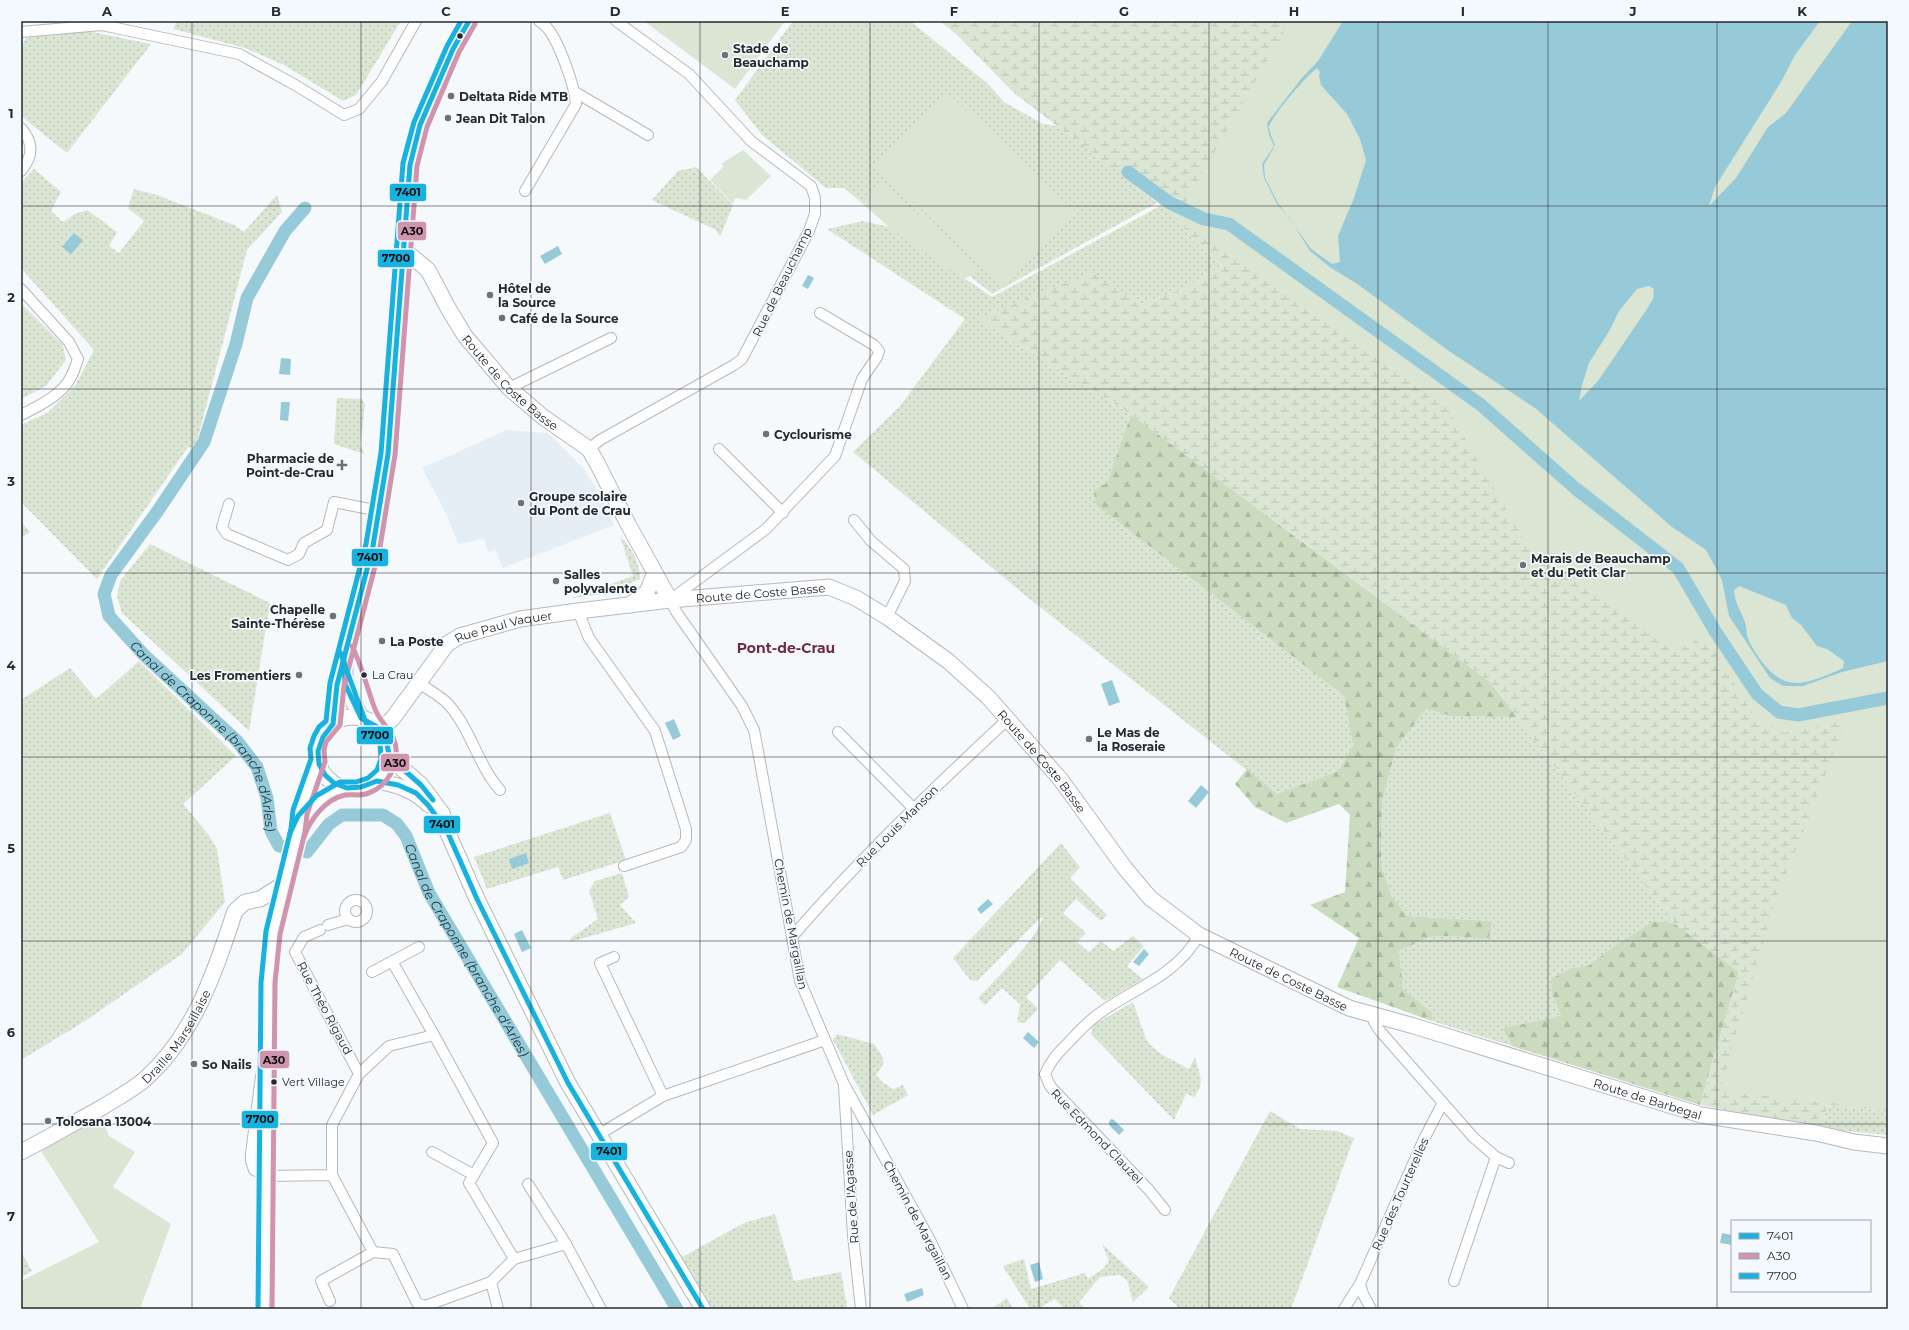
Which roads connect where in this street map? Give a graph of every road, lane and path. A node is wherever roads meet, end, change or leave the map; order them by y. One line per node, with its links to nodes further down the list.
1 (416, 21): 5 (street)
2 (469, 21): 11 (street)
3 (539, 21): 6 (street)
4 (616, 21): 18 (street, Rue de Beauchamp)
5 (21, 32)
6 (575, 92): 8 (street); 10 (street)
7 (21, 128): 9 (street)
8 (648, 135)
9 (21, 171)
10 (525, 191)
11 (404, 250): 15 (street, Route de Coste Basse); 20 (street)
12 (21, 289): 16 (street)
13 (820, 313): 21 (street)
14 (611, 338): 15 (street)
15 (509, 388): 18 (street, Route de Coste Basse)
16 (21, 415)
17 (719, 448): 21 (street)
18 (589, 449): 23 (street, Route de Coste Basse)
19 (229, 504): 20 (street)
20 (380, 511): 28 (street)
21 (783, 513): 24 (street)
22 (854, 520): 27 (street)
23 (655, 573): 24 (street, Route de Coste Basse); 25 (street)
24 (670, 600): 25 (street, Rue Paul Vaquer); 27 (street, Route de Coste Basse); 47 (street, Chemin de Margaillan)
25 (629, 606): 26 (street, Rue Paul Vaquer)
26 (578, 611): 29 (street, Rue Paul Vaquer); 43 (street)
27 (887, 617): 31 (street, Route de Coste Basse)
28 (344, 657): 30 (street); 32 (street)
29 (418, 682): 33 (street, Rue Paul Vaquer); 39 (street)
30 (361, 718): 32 (street); 33 (street)
31 (1008, 719): 40 (street, Rue Louis Manson); 46 (street, Route de Coste Basse)
32 (333, 724): 36 (street)
33 (379, 728): 35 (street)
34 (838, 732): 40 (street)
35 (389, 754): 37 (street); 41 (street)
36 (318, 760): 38 (street); 42 (street)
37 (377, 781): 38 (street); 41 (street)
38 (344, 788): 42 (street)
39 (500, 790)
40 (913, 808): 47 (street, Rue Louis Manson)
41 (447, 831): 60 (street)
42 (298, 832): 44 (street)
43 (624, 866)
44 (285, 883): 62 (street, Draille Marseillaise); 68 (street)
45 (348, 918): 56 (street, Rue Théo Rigaud)
46 (1199, 935): 52 (street, Route de Coste Basse); 70 (street, Rue Edmond Clauzel)
47 (792, 937): 55 (street, Chemin de Margaillan)
48 (419, 947): 50 (street)
49 (614, 957): 58 (street)
50 (393, 963): 51 (street); 54 (street)
51 (372, 972)
52 (1373, 1016): 53 (street, Route de Coste Basse); 59 (street)
53 (1414, 1026): 61 (street, Route de Barbegal)
54 (434, 1035): 56 (street); 67 (street)
55 (825, 1040): 57 (street, Chemin de Margaillan); 58 (street)
56 (360, 1074): 66 (street)
57 (844, 1084): 83 (street, Rue de l'Agasse); 84 (street, Chemin de Margaillan)
58 (663, 1096): 60 (street)
59 (1442, 1104): 64 (street); 76 (street, Rue des Tourterelles)
60 (598, 1135): 82 (street)
61 (1888, 1146)
62 (21, 1152)
63 (432, 1152): 67 (street)
64 (1496, 1156): 65 (street); 74 (street)
65 (1509, 1163)
66 (332, 1175): 68 (street); 72 (street)
67 (474, 1175): 73 (street)
68 (267, 1176): 79 (street)
69 (528, 1184): 71 (street)
70 (1165, 1210)
71 (566, 1244): 73 (street); 81 (street)
72 (373, 1252): 77 (street); 78 (street)
73 (514, 1259): 75 (street)
74 (1454, 1281)
75 (491, 1282): 78 (street); 80 (street)
76 (1360, 1284): 85 (street, Rue des Tourterelles); 86 (street)
77 (330, 1301)
78 (417, 1306)
79 (265, 1309)
80 (498, 1309)
81 (601, 1309)
82 (704, 1309)
83 (860, 1309)
84 (963, 1309)
85 (1344, 1309)
86 (1371, 1309)

